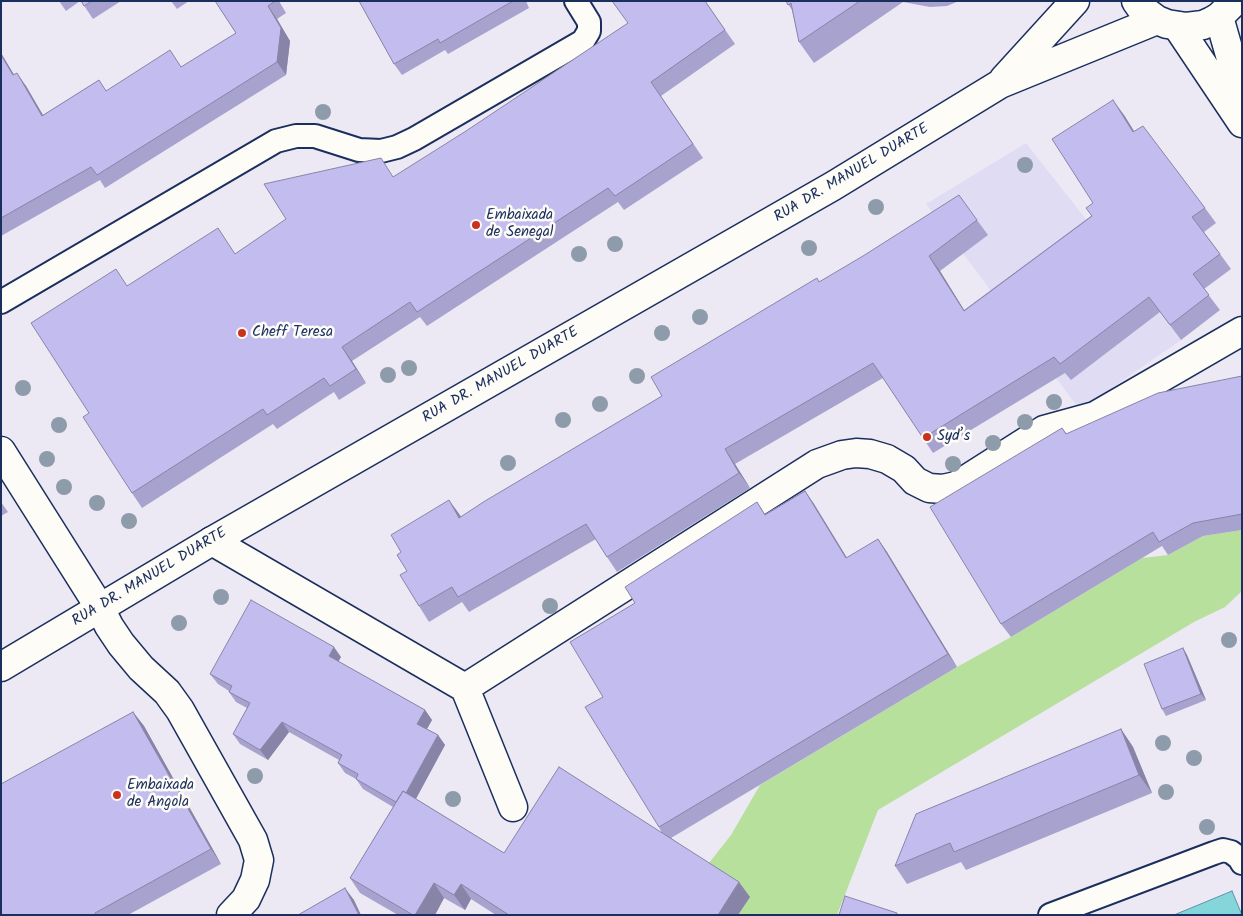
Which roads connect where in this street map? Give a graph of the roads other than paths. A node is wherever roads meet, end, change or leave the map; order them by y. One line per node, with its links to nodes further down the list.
1 (576, 1): 9 (lane)
2 (1074, 1): 6 (street, RUA DR. MANUEL DUARTE)
3 (1136, 1): 5 (street)
4 (1232, 12): 5 (street); 7 (street)
5 (1167, 23): 6 (street, RUA DR. MANUEL DUARTE); 8 (street)
6 (1000, 84): 12 (street, RUA DR. MANUEL DUARTE)
7 (1242, 98)
8 (1242, 123)
9 (1, 302)
10 (1242, 331): 15 (street)
11 (1, 451): 13 (street)
12 (212, 541): 13 (street, RUA DR. MANUEL DUARTE); 15 (street)
13 (100, 608): 14 (street, RUA DR. MANUEL DUARTE); 18 (street)
14 (1, 667)
15 (465, 688): 16 (street)
16 (513, 807)
17 (1242, 864): 19 (lane)
18 (230, 915)
19 (1050, 915)

